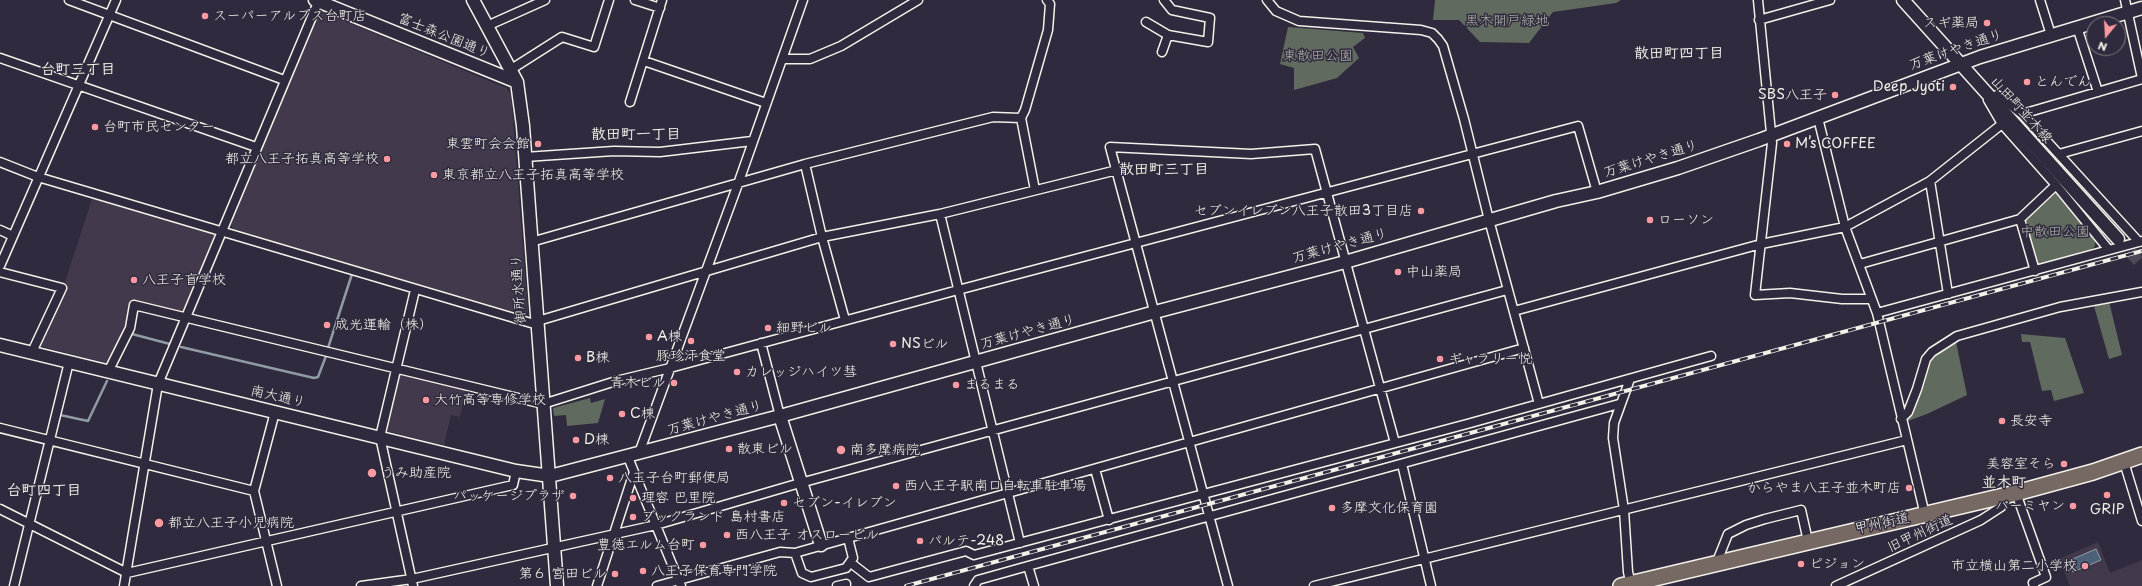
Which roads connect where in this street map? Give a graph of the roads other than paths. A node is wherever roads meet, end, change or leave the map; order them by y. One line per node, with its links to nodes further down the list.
1 (69, 0): 22 (street)
2 (116, 0): 22 (street)
3 (318, 0): 36 (street); 37 (street, 富士森公園通り)
4 (473, 0): 25 (street, 御所水通り)
5 (544, 0): 25 (street)
6 (609, 0): 34 (street)
7 (635, 0): 19 (street)
8 (803, 0): 31 (street)
9 (918, 0): 31 (street)
10 (1047, 0): 45 (street)
11 (1164, 0): 28 (street)
12 (1267, 0): 52 (street)
13 (1758, 0): 23 (street)
14 (1830, 0): 23 (street)
15 (1903, 0): 33 (street, 山田町並木線)
16 (1913, 0): 33 (street, 山田町並木線)
17 (2040, 0): 27 (street)
18 (2125, 0): 21 (street)
19 (661, 4): 32 (street)
20 (2142, 8): 21 (street, 万葉けやき通り)
21 (2128, 12): 26 (street, 万葉けやき通り); 35 (street)
22 (109, 15): 36 (street); 38 (street)
23 (1759, 20): 49 (street)
24 (1146, 22): 28 (street)
25 (487, 26): 34 (street, 御所水通り)
26 (2077, 27): 27 (street, 万葉けやき通り); 40 (street)
27 (2051, 34): 33 (street, 万葉けやき通り)
28 (1168, 35): 29 (street)
29 (1162, 52)
30 (0, 58): 38 (street)
31 (782, 59): 43 (street)
32 (644, 60): 42 (street); 43 (street)
33 (1963, 63): 39 (street, 山田町並木線); 41 (street, 山田町並木線); 46 (street, 万葉けやき通り)
34 (510, 70): 37 (street, 御所水通り)
35 (2142, 78): 40 (street)
36 (284, 80): 51 (street)
37 (517, 82): 54 (street, 御所水通り)
38 (80, 85): 51 (street); 58 (street)
39 (1983, 91): 41 (street, 山田町並木線); 47 (street)
40 (2098, 92): 44 (street)
41 (1997, 94): 44 (street)
42 (630, 102)
43 (766, 103): 50 (street)
44 (2022, 114): 53 (street)
45 (1021, 118): 56 (street); 62 (street)
46 (1818, 118): 49 (street, 万葉けやき通り); 68 (street)
47 (2002, 124): 59 (street); 61 (street)
48 (2142, 131): 53 (street)
49 (1772, 135): 64 (street, 万葉けやき通り); 77 (street)
50 (752, 141): 54 (street); 60 (street)
51 (256, 147): 70 (street)
52 (1473, 154): 63 (street); 64 (street); 67 (street)
53 (2059, 154): 75 (street)
54 (525, 157): 74 (street, 御所水通り)
55 (0, 162): 58 (street)
56 (805, 164): 60 (street); 72 (street)
57 (1117, 170): 62 (street); 63 (street); 76 (street)
58 (38, 176): 70 (street); 71 (street)
59 (1930, 181): 68 (street); 73 (street)
60 (738, 184): 74 (street); 84 (street)
61 (2056, 185): 66 (street); 78 (street)
62 (1035, 190): 65 (street)
63 (1327, 192): 76 (street); 79 (street)
64 (1597, 192): 67 (street, 万葉けやき通り)
65 (940, 214): 72 (street); 86 (street)
66 (2020, 219): 73 (street); 82 (street)
67 (1489, 220): 79 (street, 万葉けやき通り); 87 (street)
68 (1846, 226): 77 (street); 80 (street)
69 (0, 230): 71 (street)
70 (221, 231): 85 (street); 94 (street)
71 (13, 236): 81 (street)
72 (822, 237): 84 (street); 95 (street)
73 (1940, 241): 80 (street); 89 (street)
74 (531, 242): 96 (street, 御所水通り)
75 (2141, 242): 78 (street)
76 (1136, 243): 86 (street); 92 (street)
77 (1760, 244): 90 (street); 91 (street)
78 (2109, 250): 82 (street)
79 (1345, 262): 92 (street, 万葉けやき通り); 97 (street)
80 (1860, 264): 90 (street)
81 (0, 266)
82 (2036, 271): 89 (street)
83 (0, 272): 101 (street)
84 (705, 272): 96 (street); 106 (street)
85 (415, 290): 96 (street); 105 (street)
86 (958, 290): 95 (street); 103 (street)
87 (1507, 290): 91 (street); 97 (street)
88 (2142, 292): 117 (street)
89 (1948, 294): 93 (street)
90 (1871, 299): 93 (street)
91 (1514, 311): 100 (street)
92 (1155, 312): 103 (street, 万葉けやき通り); 109 (street)
93 (1877, 313): 117 (street)
94 (185, 317): 105 (street); 107 (street); 110 (street)
95 (845, 320): 98 (street)
96 (537, 323): 112 (street, 御所水通り)
97 (1364, 329): 109 (street); 111 (street)
98 (761, 343): 106 (street); 116 (street)
99 (0, 344): 101 (street, 南大通り)
100 (1524, 348): 111 (street); 113 (street)
101 (32, 352): 104 (street, 南大通り)
102 (1711, 356): 108 (street)
103 (976, 361): 116 (street, 万葉けやき通り); 119 (street)
104 (69, 362): 107 (street, 南大通り); 122 (street)
105 (396, 368): 112 (street); 120 (street)
106 (670, 368): 112 (street); 125 (street)
107 (108, 372): 110 (street, 南大通り)
108 (1630, 379): 113 (street); 114 (street)
109 (1174, 381): 119 (street); 123 (street)
110 (158, 384): 115 (street, 南大通り); 129 (street)
111 (1380, 389): 123 (street); 124 (street)
112 (543, 404): 133 (street, 御所水通り)
113 (1539, 404): 124 (street)
114 (1620, 404): 128 (street); 140 (street)
115 (275, 412): 120 (street, 南大通り); 135 (street)
116 (780, 416): 125 (street, 万葉けやき通り); 134 (street)
117 (1900, 419): 121 (street)
118 (0, 428): 122 (street)
119 (993, 430): 134 (street); 136 (street)
120 (380, 436): 131 (street, 南大通り); 141 (street)
121 (1907, 440): 140 (street); 142 (street)
122 (49, 441): 129 (street); 146 (street)
123 (1190, 442): 130 (street); 138 (street)
124 (1395, 443): 138 (street)
125 (633, 455): 132 (street); 133 (street, 万葉けやき通り)
126 (2142, 455): 127 (highway, 甲州街道)
127 (2124, 462): 137 (highway, 甲州街道); 145 (street)
128 (1402, 464): 143 (street); 156 (street)
129 (144, 465): 135 (street); 160 (street)
130 (1095, 469): 136 (street); 144 (street)
131 (516, 471): 133 (street, 南大通り); 141 (street)
132 (634, 472): 147 (street); 148 (street)
133 (550, 476): 154 (street, 御所水通り)
134 (802, 482): 147 (street); 153 (street)
135 (254, 491): 150 (street)
136 (1008, 493): 149 (street); 152 (street)
137 (2010, 494): 142 (highway, 甲州街道); 178 (street, 旧甲州街道); 179 (street)
138 (1205, 495): 143 (street); 144 (street)
139 (0, 508): 146 (street)
140 (1624, 510): 156 (street); 164 (street)
141 (397, 512): 150 (street); 161 (street)
142 (1925, 515): 151 (highway, 甲州街道)
143 (1211, 517): 159 (street); 175 (street)
144 (1109, 520): 152 (street)
145 (2142, 521)
146 (29, 523): 160 (street); 165 (street)
147 (656, 525): 148 (street); 162 (street)
148 (613, 534): 154 (street); 170 (street)
149 (848, 538): 153 (street); 157 (street)
150 (267, 540): 160 (street); 167 (street)
151 (1808, 540): 158 (highway, 甲州街道); 158 (street)
152 (1020, 543): 157 (street)
153 (821, 545): 155 (street)
154 (554, 546): 161 (street); 169 (street, 御所水通り)
155 (795, 552): 157 (street); 162 (street)
156 (1425, 559): 176 (street); 177 (street)
157 (851, 563)
158 (1716, 565): 164 (highway, 甲州街道)
159 (1028, 566): 173 (street); 174 (street)
160 (126, 573): 166 (street)
161 (412, 583): 168 (street)
162 (680, 583): 171 (street)
163 (846, 584): 172 (street)
164 (1626, 585)
165 (14, 586)
166 (124, 586)
167 (277, 586)
168 (361, 586)
169 (557, 586)
170 (597, 586)
171 (658, 586)
172 (837, 586)
173 (974, 586)
174 (1034, 586)
175 (1228, 586)
176 (1314, 586)
177 (1431, 586)
178 (1836, 586)
179 (2034, 586)

